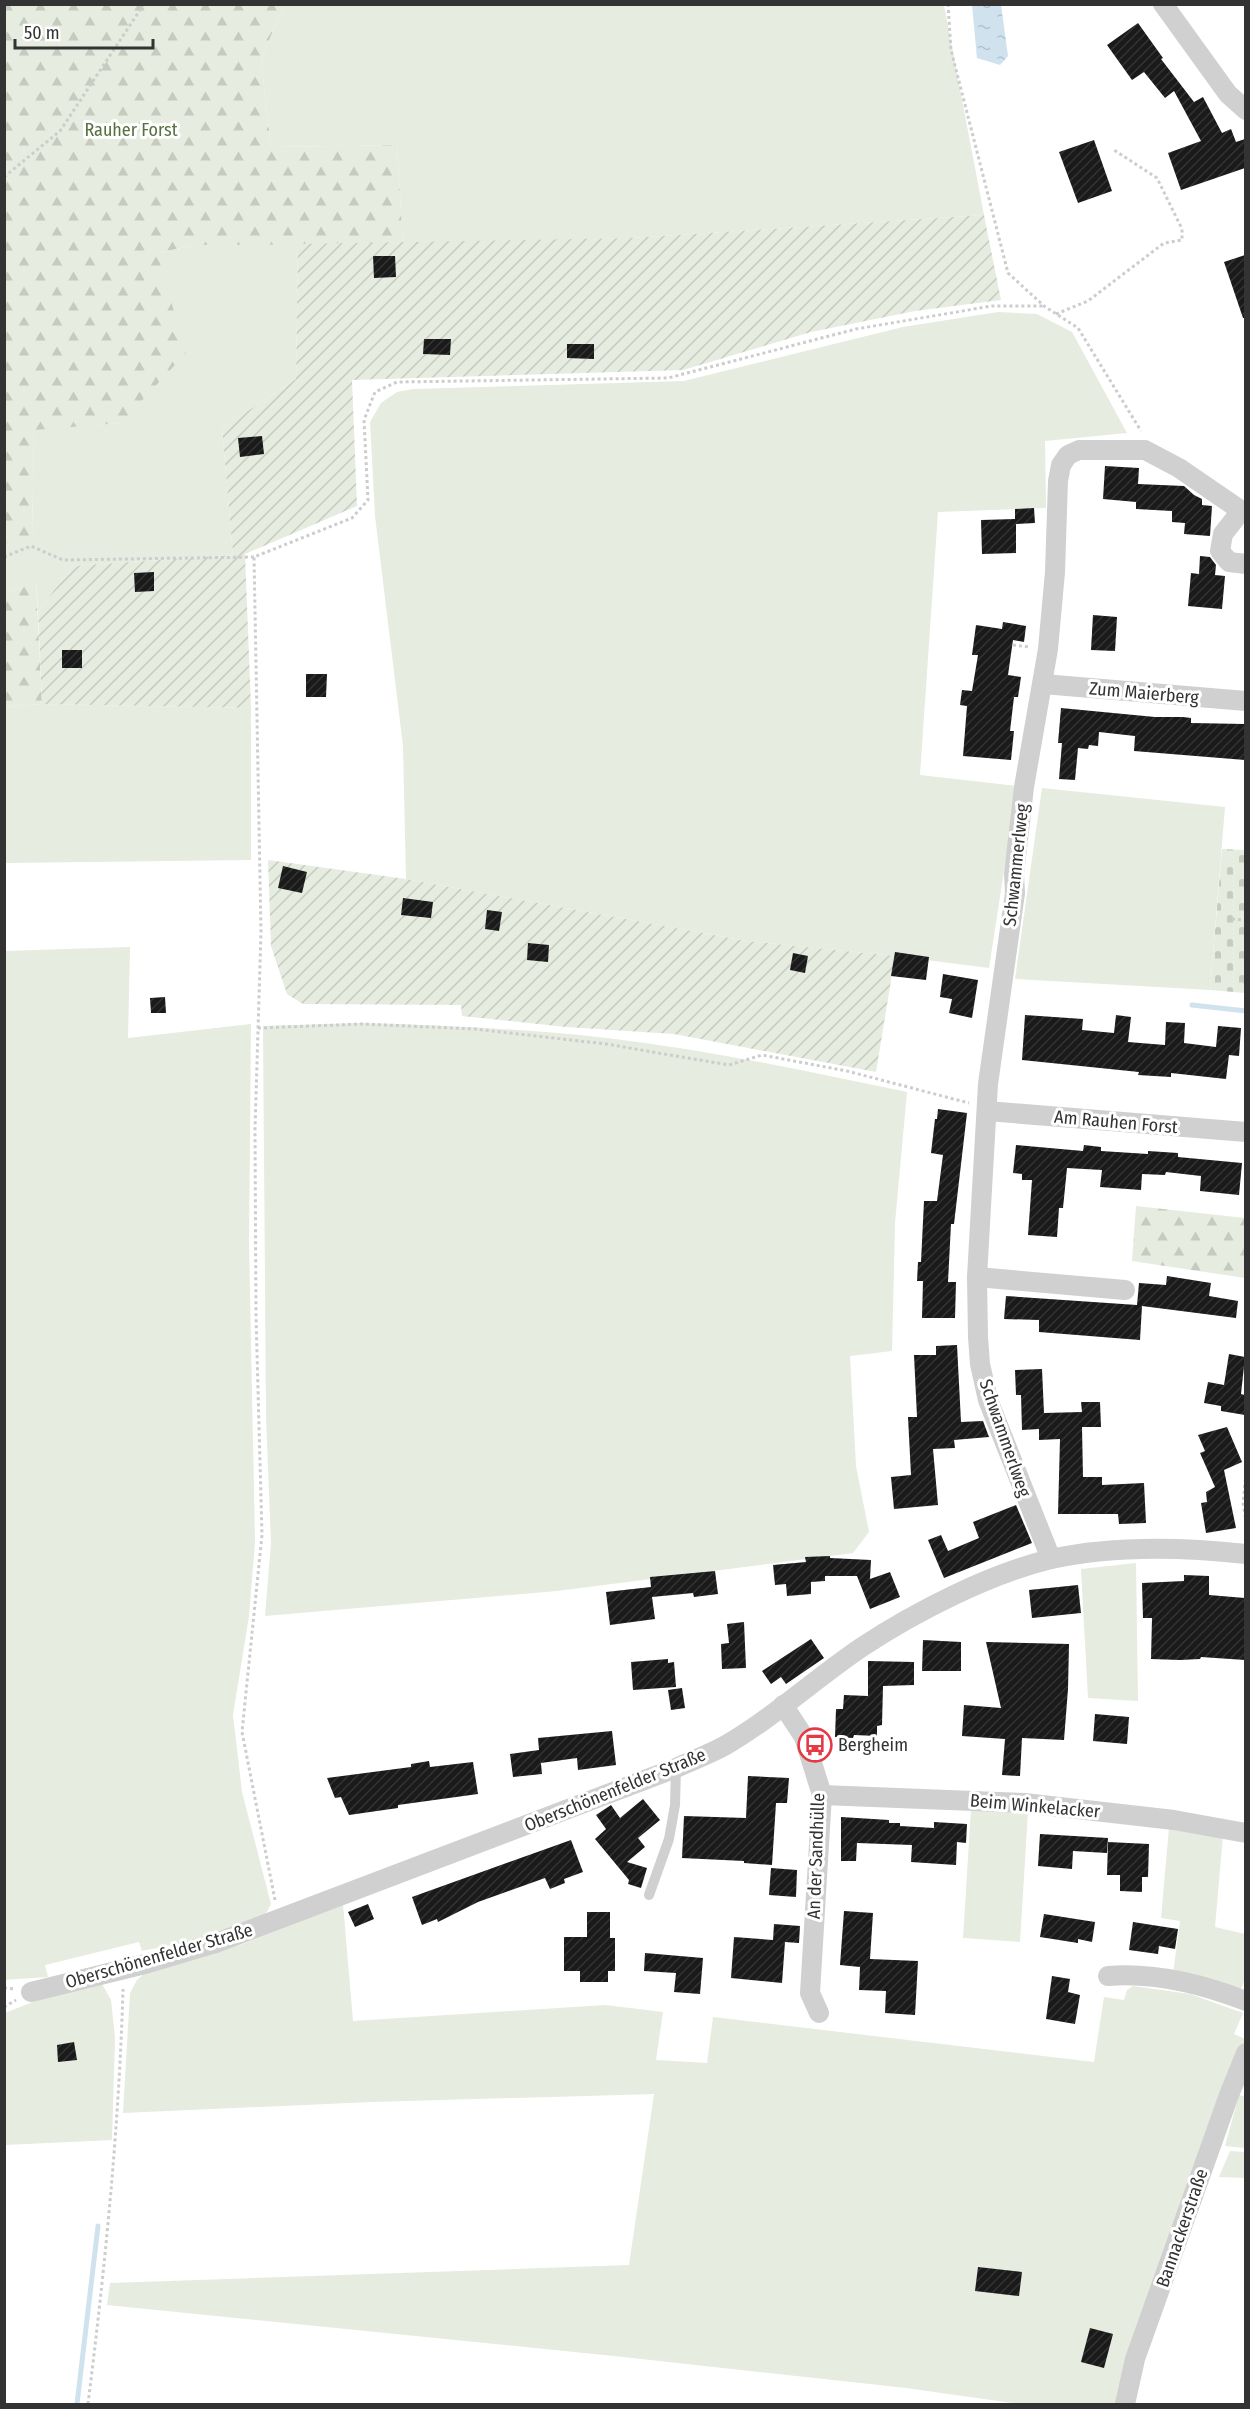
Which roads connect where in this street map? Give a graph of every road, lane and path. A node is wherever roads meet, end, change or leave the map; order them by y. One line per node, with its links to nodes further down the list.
1 (144, 4): 6 (path)
2 (948, 4): 7 (path)
3 (1163, 4): 4 (street)
4 (1245, 110)
5 (1114, 150): 8 (path)
6 (4, 177)
7 (1044, 306): 8 (path); 12 (path)
8 (1056, 314): 9 (path)
9 (1145, 450): 10 (street); 14 (street, Schwammerlweg)
10 (1243, 512): 13 (street)
11 (4, 556): 12 (path)
12 (254, 557): 18 (path)
13 (1245, 564)
14 (1042, 684): 15 (street, Zum Maierberg); 19 (street, Schwammerlweg)
15 (1245, 701)
16 (1232, 919): 17 (path)
17 (1245, 920)
18 (258, 1028): 19 (path); 32 (path)
19 (987, 1111): 20 (street, Am Rauhen Forst); 21 (street, Schwammerlweg)
20 (1245, 1132)
21 (977, 1277): 22 (street); 26 (street, Schwammerlweg)
22 (1125, 1290)
23 (1245, 1473): 24 (path)
24 (1245, 1521)
25 (1245, 1554): 26 (street, Oberschönenfelder Straße)
26 (1051, 1559): 27 (street, Oberschönenfelder Straße)
27 (783, 1705): 28 (street, Oberschönenfelder Straße); 29 (street, An der Sandhülle)
28 (676, 1768): 31 (lane); 32 (street, Oberschönenfelder Straße)
29 (822, 1795): 30 (street, Beim Winkelacker); 37 (street, An der Sandhülle)
30 (1245, 1833)
31 (649, 1895)
32 (279, 1920): 33 (street, Oberschönenfelder Straße)
33 (123, 1969): 35 (street, Oberschönenfelder Straße); 39 (path)
34 (1108, 1976): 36 (street)
35 (31, 1992)
36 (1245, 2001)
37 (819, 2013)
38 (1245, 2053): 40 (street, Bannackerstraße)
39 (88, 2404)
40 (1125, 2404)

